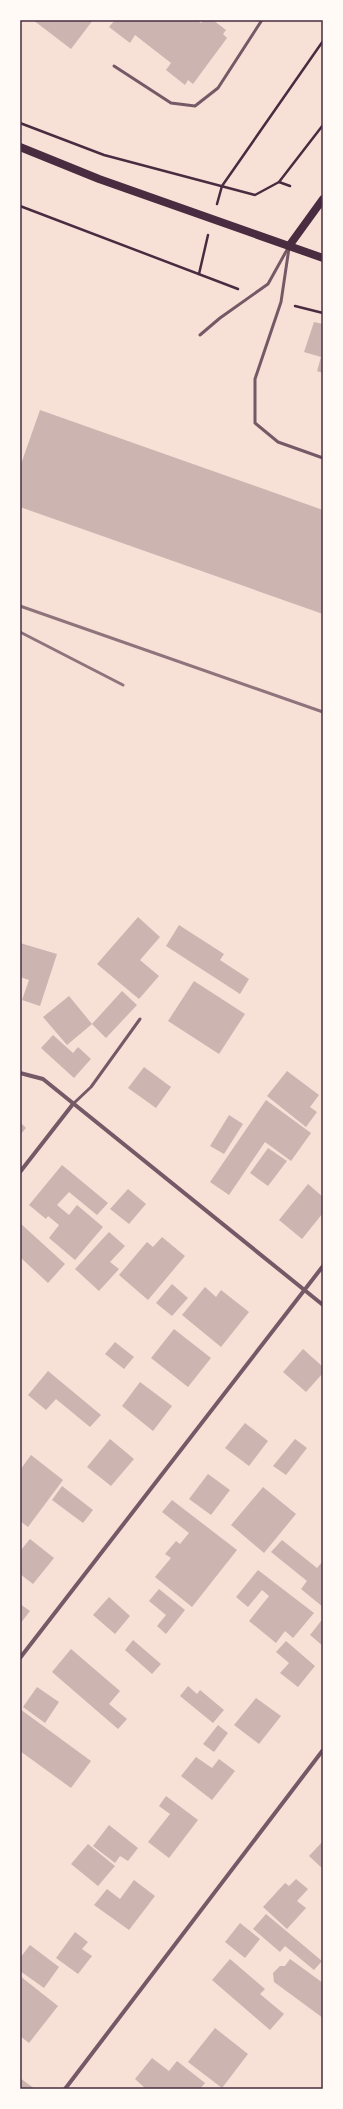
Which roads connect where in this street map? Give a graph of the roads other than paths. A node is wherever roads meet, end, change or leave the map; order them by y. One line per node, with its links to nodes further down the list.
1 (262, 20): 2 (lane)
2 (114, 66)
3 (20, 147): 5 (main road)
4 (323, 198): 5 (main road)
5 (289, 246): 6 (main road); 7 (lane); 8 (lane)
6 (323, 258)
7 (200, 335)
8 (323, 458)
9 (140, 1019): 11 (lane)
10 (20, 1073): 11 (street)
11 (73, 1104): 12 (street); 14 (street)
12 (20, 1172)
13 (323, 1266): 14 (street)
14 (303, 1290): 15 (street); 16 (street)
15 (323, 1305)
16 (20, 1658)
17 (323, 1750): 18 (street)
18 (65, 2089)

